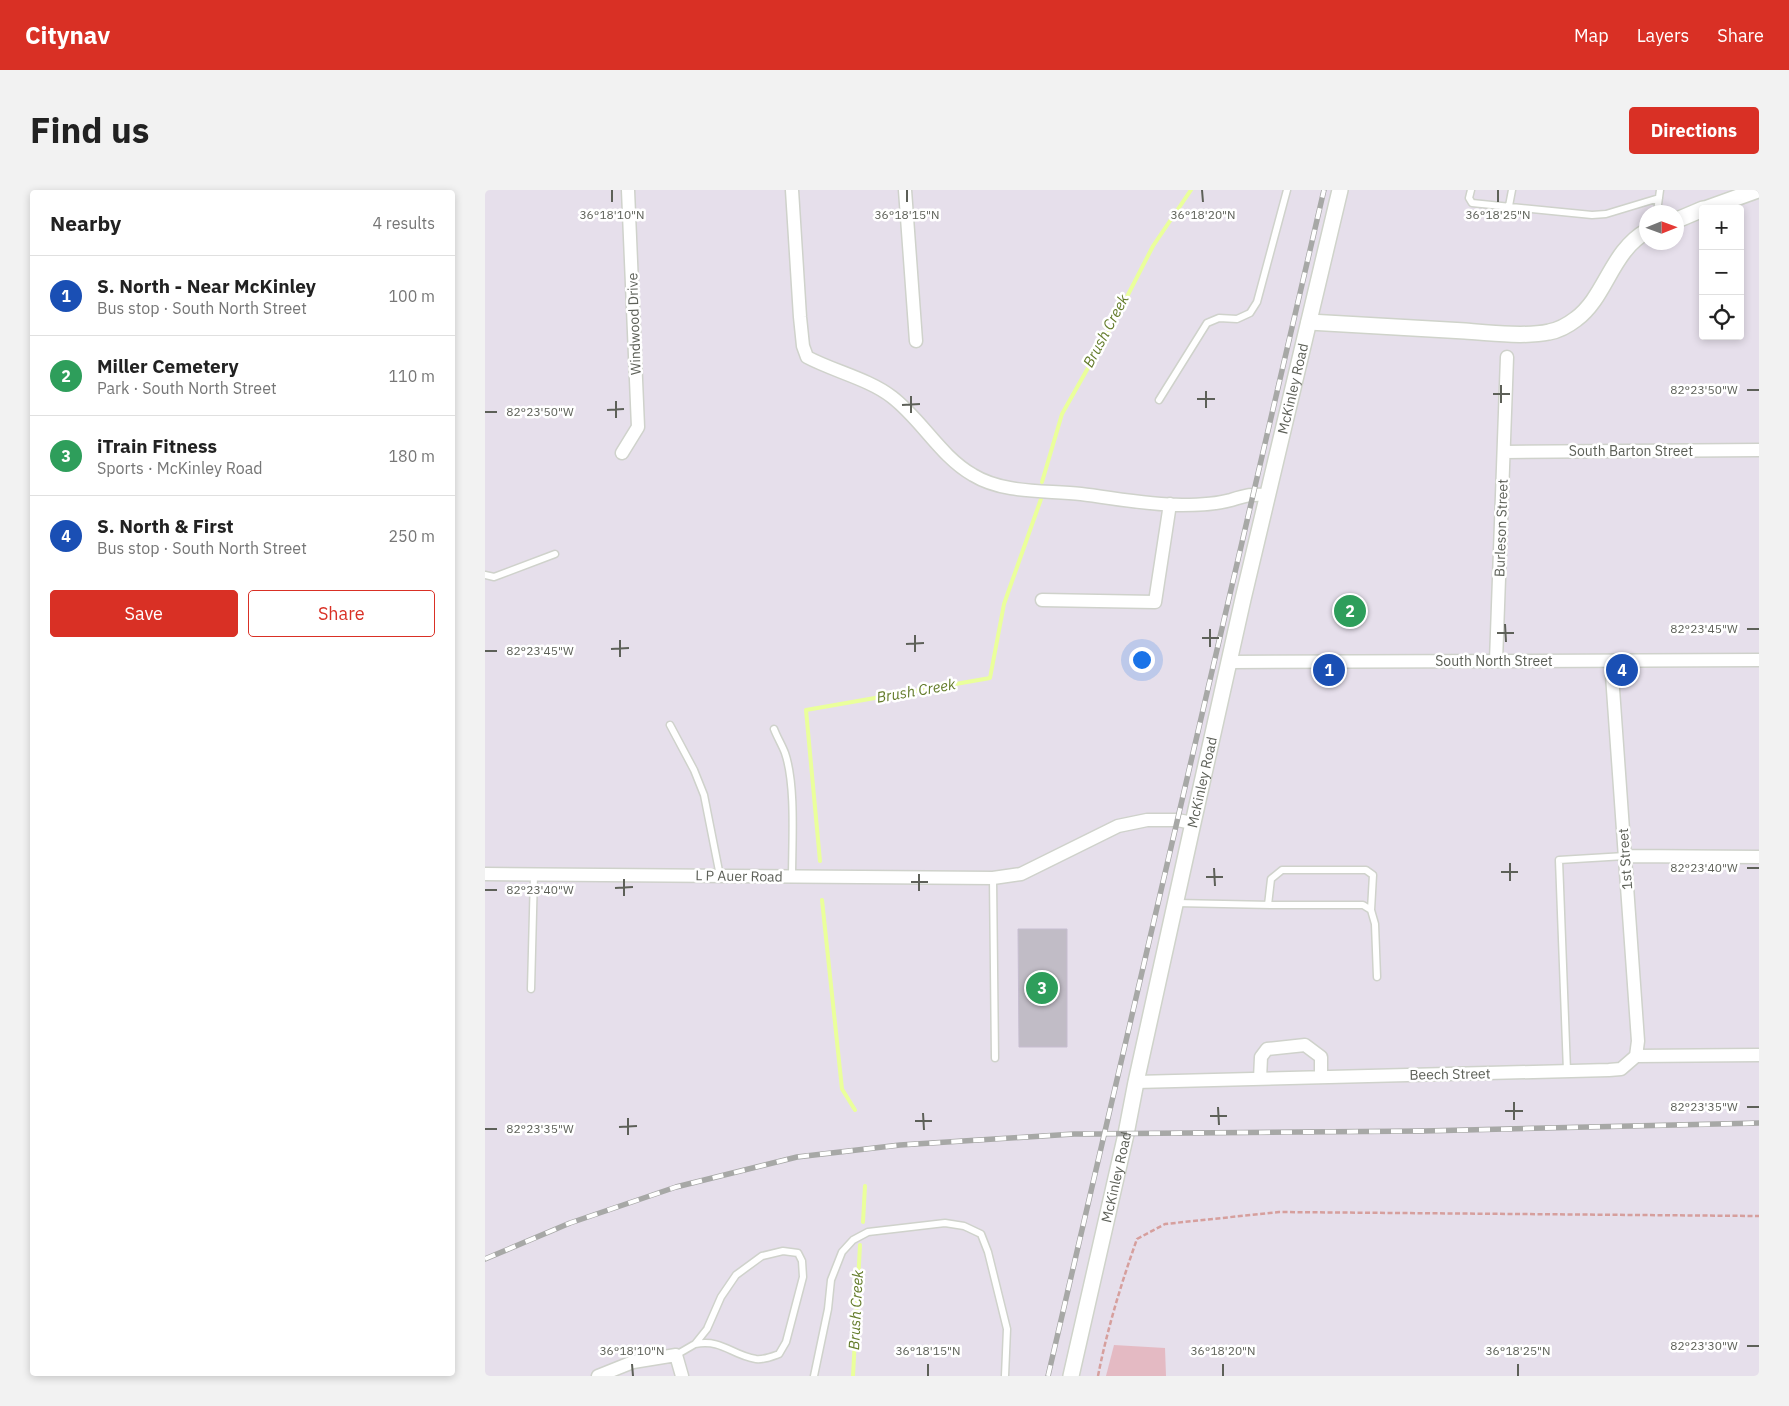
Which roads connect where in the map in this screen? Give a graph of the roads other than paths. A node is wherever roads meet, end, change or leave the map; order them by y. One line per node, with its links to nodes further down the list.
1 (628, 190): 23 (street, Windwood Drive)
2 (792, 190): 25 (street)
3 (905, 190): 18 (street)
4 (1287, 190): 20 (lane)
5 (1340, 190): 17 (street, McKinley Road)
6 (1471, 190): 13 (lane)
7 (1511, 190): 13 (lane)
8 (1660, 190): 10 (lane)
9 (1758, 190): 12 (street)
10 (1659, 198): 11 (lane); 13 (lane)
11 (1658, 205)
12 (1715, 205)
13 (1509, 206)
14 (1699, 211): 15 (street)
15 (1684, 217)
16 (1639, 236): 17 (street)
17 (1309, 322): 24 (street, McKinley Road)
18 (916, 341)
19 (1507, 357): 22 (street, Burleson Street)
20 (1159, 400)
21 (1759, 450): 22 (street, South Barton Street)
22 (1504, 452): 30 (street, Burleson Street)
23 (622, 453)
24 (1268, 495): 25 (street); 32 (street, McKinley Road)
25 (1169, 504): 28 (street)
26 (555, 554): 27 (lane)
27 (485, 574)
28 (1042, 600)
29 (1759, 660): 31 (street, South North Street)
30 (1496, 661): 31 (street, South North Street); 32 (street, South North Street)
31 (1611, 661): 36 (street, 1st Street)
32 (1230, 662): 35 (street, McKinley Road)
33 (670, 725): 40 (lane)
34 (773, 729): 41 (lane)
35 (1193, 823): 42 (street, L P Auer Road); 43 (street, McKinley Road)
36 (1625, 856): 37 (street); 49 (street, 1st Street); 51 (lane)
37 (1759, 857)
38 (485, 874): 39 (street, L P Auer Road)
39 (534, 874): 40 (street, L P Auer Road); 47 (lane)
40 (720, 876): 41 (street, L P Auer Road)
41 (792, 877): 42 (street, L P Auer Road)
42 (993, 878): 50 (lane)
43 (1175, 903): 44 (lane); 54 (street, McKinley Road)
44 (1268, 905): 45 (lane); 45 (lane)
45 (1371, 910): 46 (lane)
46 (1377, 978)
47 (531, 989)
48 (1759, 1055): 49 (street)
49 (1636, 1056): 51 (street, Beech Street)
50 (995, 1058)
51 (1567, 1071): 52 (street, Beech Street)
52 (1321, 1077): 53 (street, Beech Street); 53 (street)
53 (1260, 1079): 54 (street, Beech Street)
54 (1136, 1082): 61 (street, McKinley Road)
55 (695, 1344): 55 (lane); 56 (lane)
56 (676, 1355): 57 (street); 58 (street)
57 (598, 1376)
58 (682, 1376)
59 (814, 1376): 60 (lane)
60 (1005, 1376)
61 (1071, 1376)

